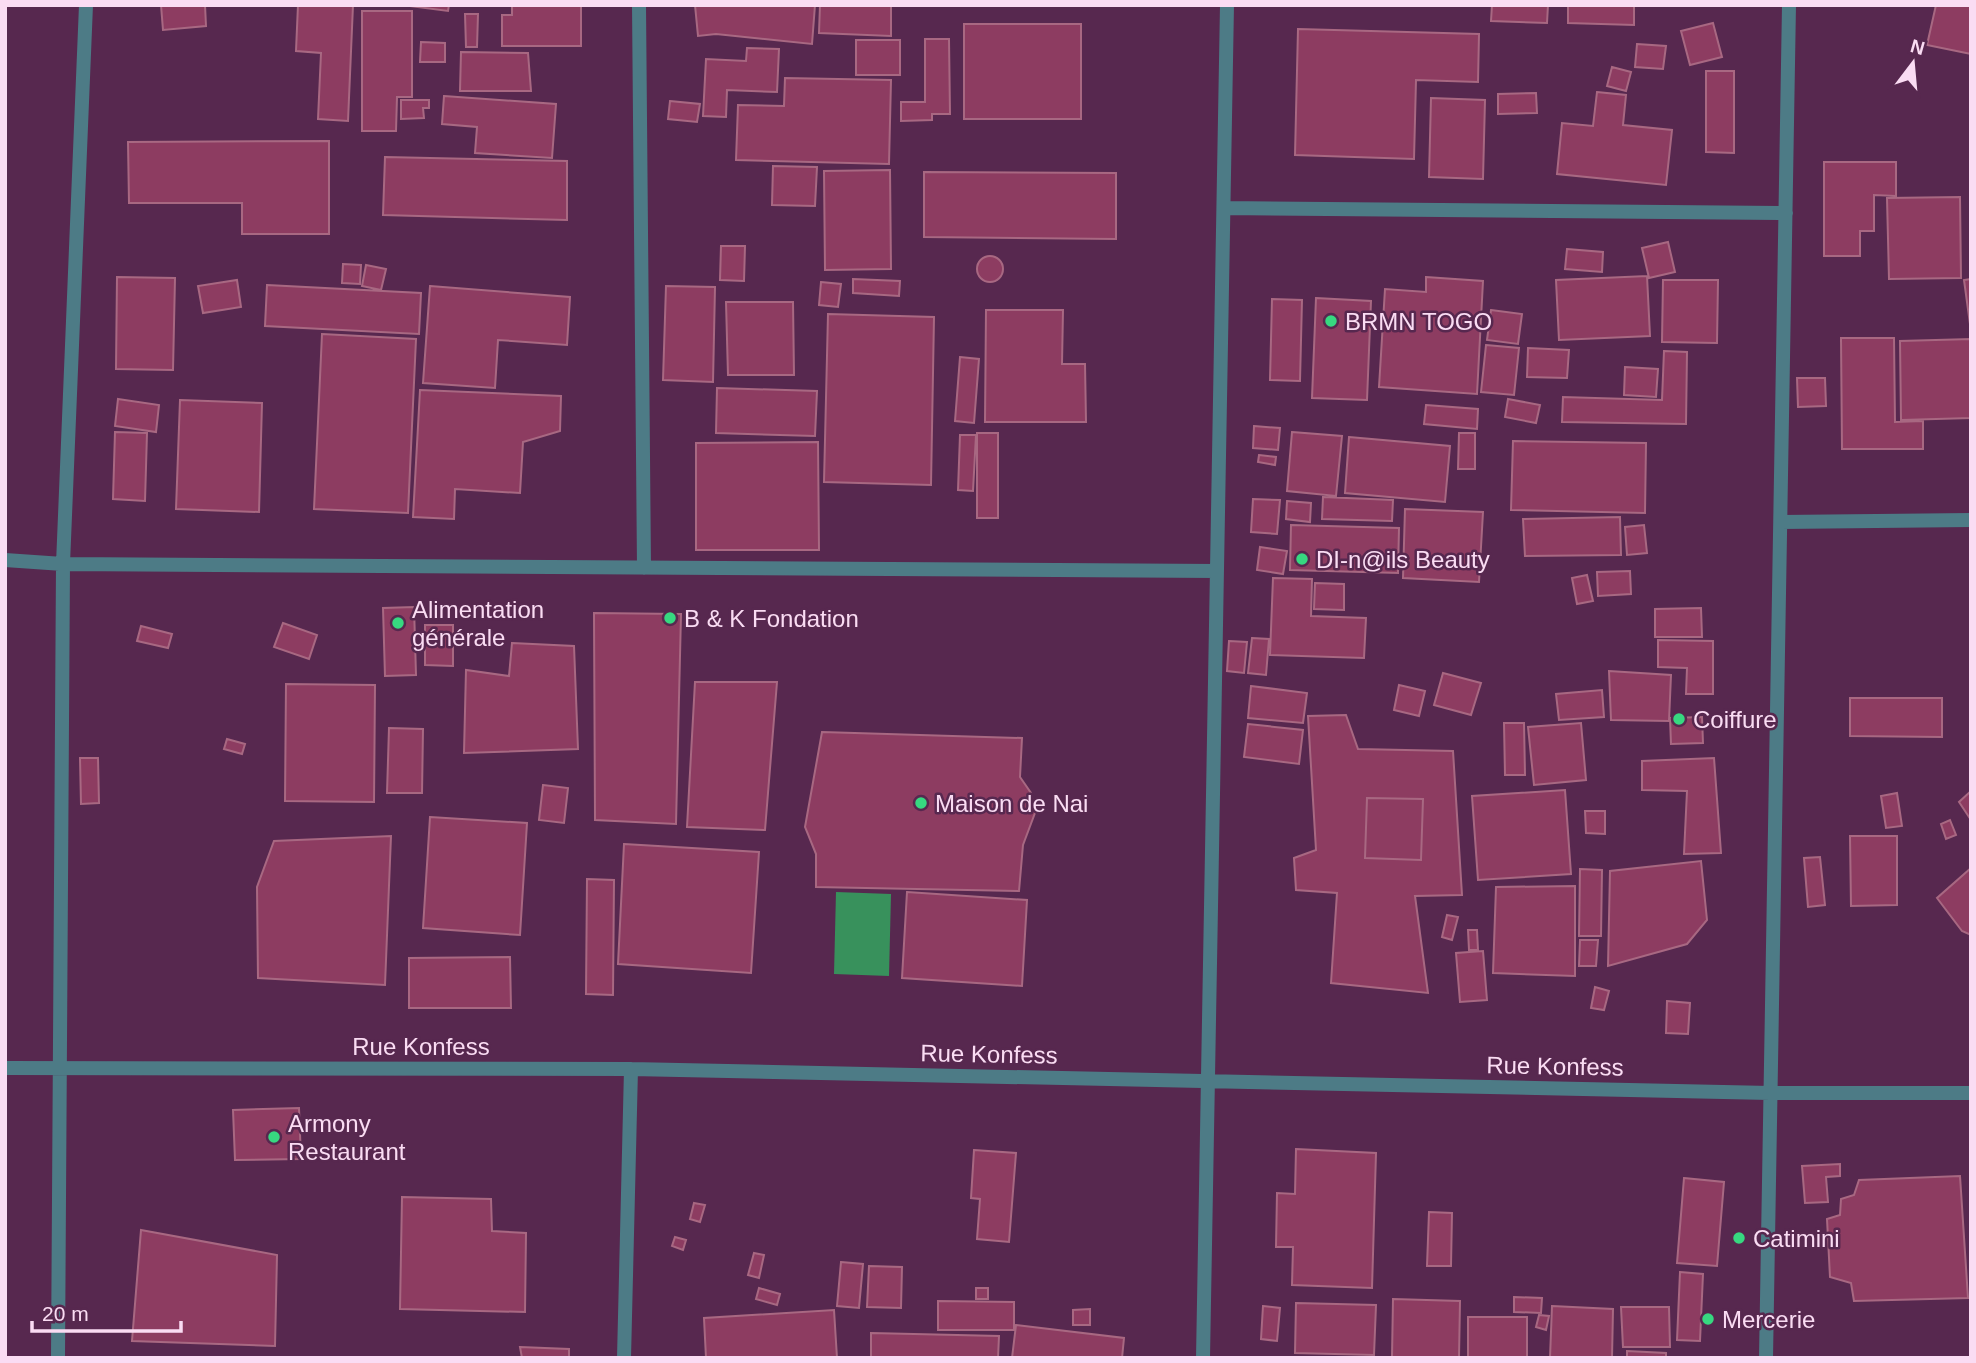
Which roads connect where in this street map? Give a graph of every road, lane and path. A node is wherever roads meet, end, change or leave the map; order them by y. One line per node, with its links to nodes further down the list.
1 (86, 5): 10 (street)
2 (639, 5): 11 (street)
3 (1227, 5): 5 (street)
4 (1789, 5): 6 (street)
5 (1224, 208): 6 (street); 12 (street)
6 (1786, 213): 8 (street)
7 (1971, 520): 8 (street)
8 (1781, 522): 17 (street)
9 (5, 560): 10 (street)
10 (64, 564): 11 (street); 14 (street)
11 (644, 568): 12 (street)
12 (1217, 571): 16 (street)
13 (5, 1068): 14 (street, Rue Konfess)
14 (62, 1068): 15 (street, Rue Konfess); 19 (street)
15 (631, 1069): 16 (street, Rue Konfess); 20 (street)
16 (1208, 1081): 17 (street, Rue Konfess); 21 (street)
17 (1770, 1093): 18 (street, Rue Konfess); 22 (street)
18 (1971, 1093)
19 (58, 1358)
20 (624, 1358)
21 (1203, 1358)
22 (1766, 1358)

